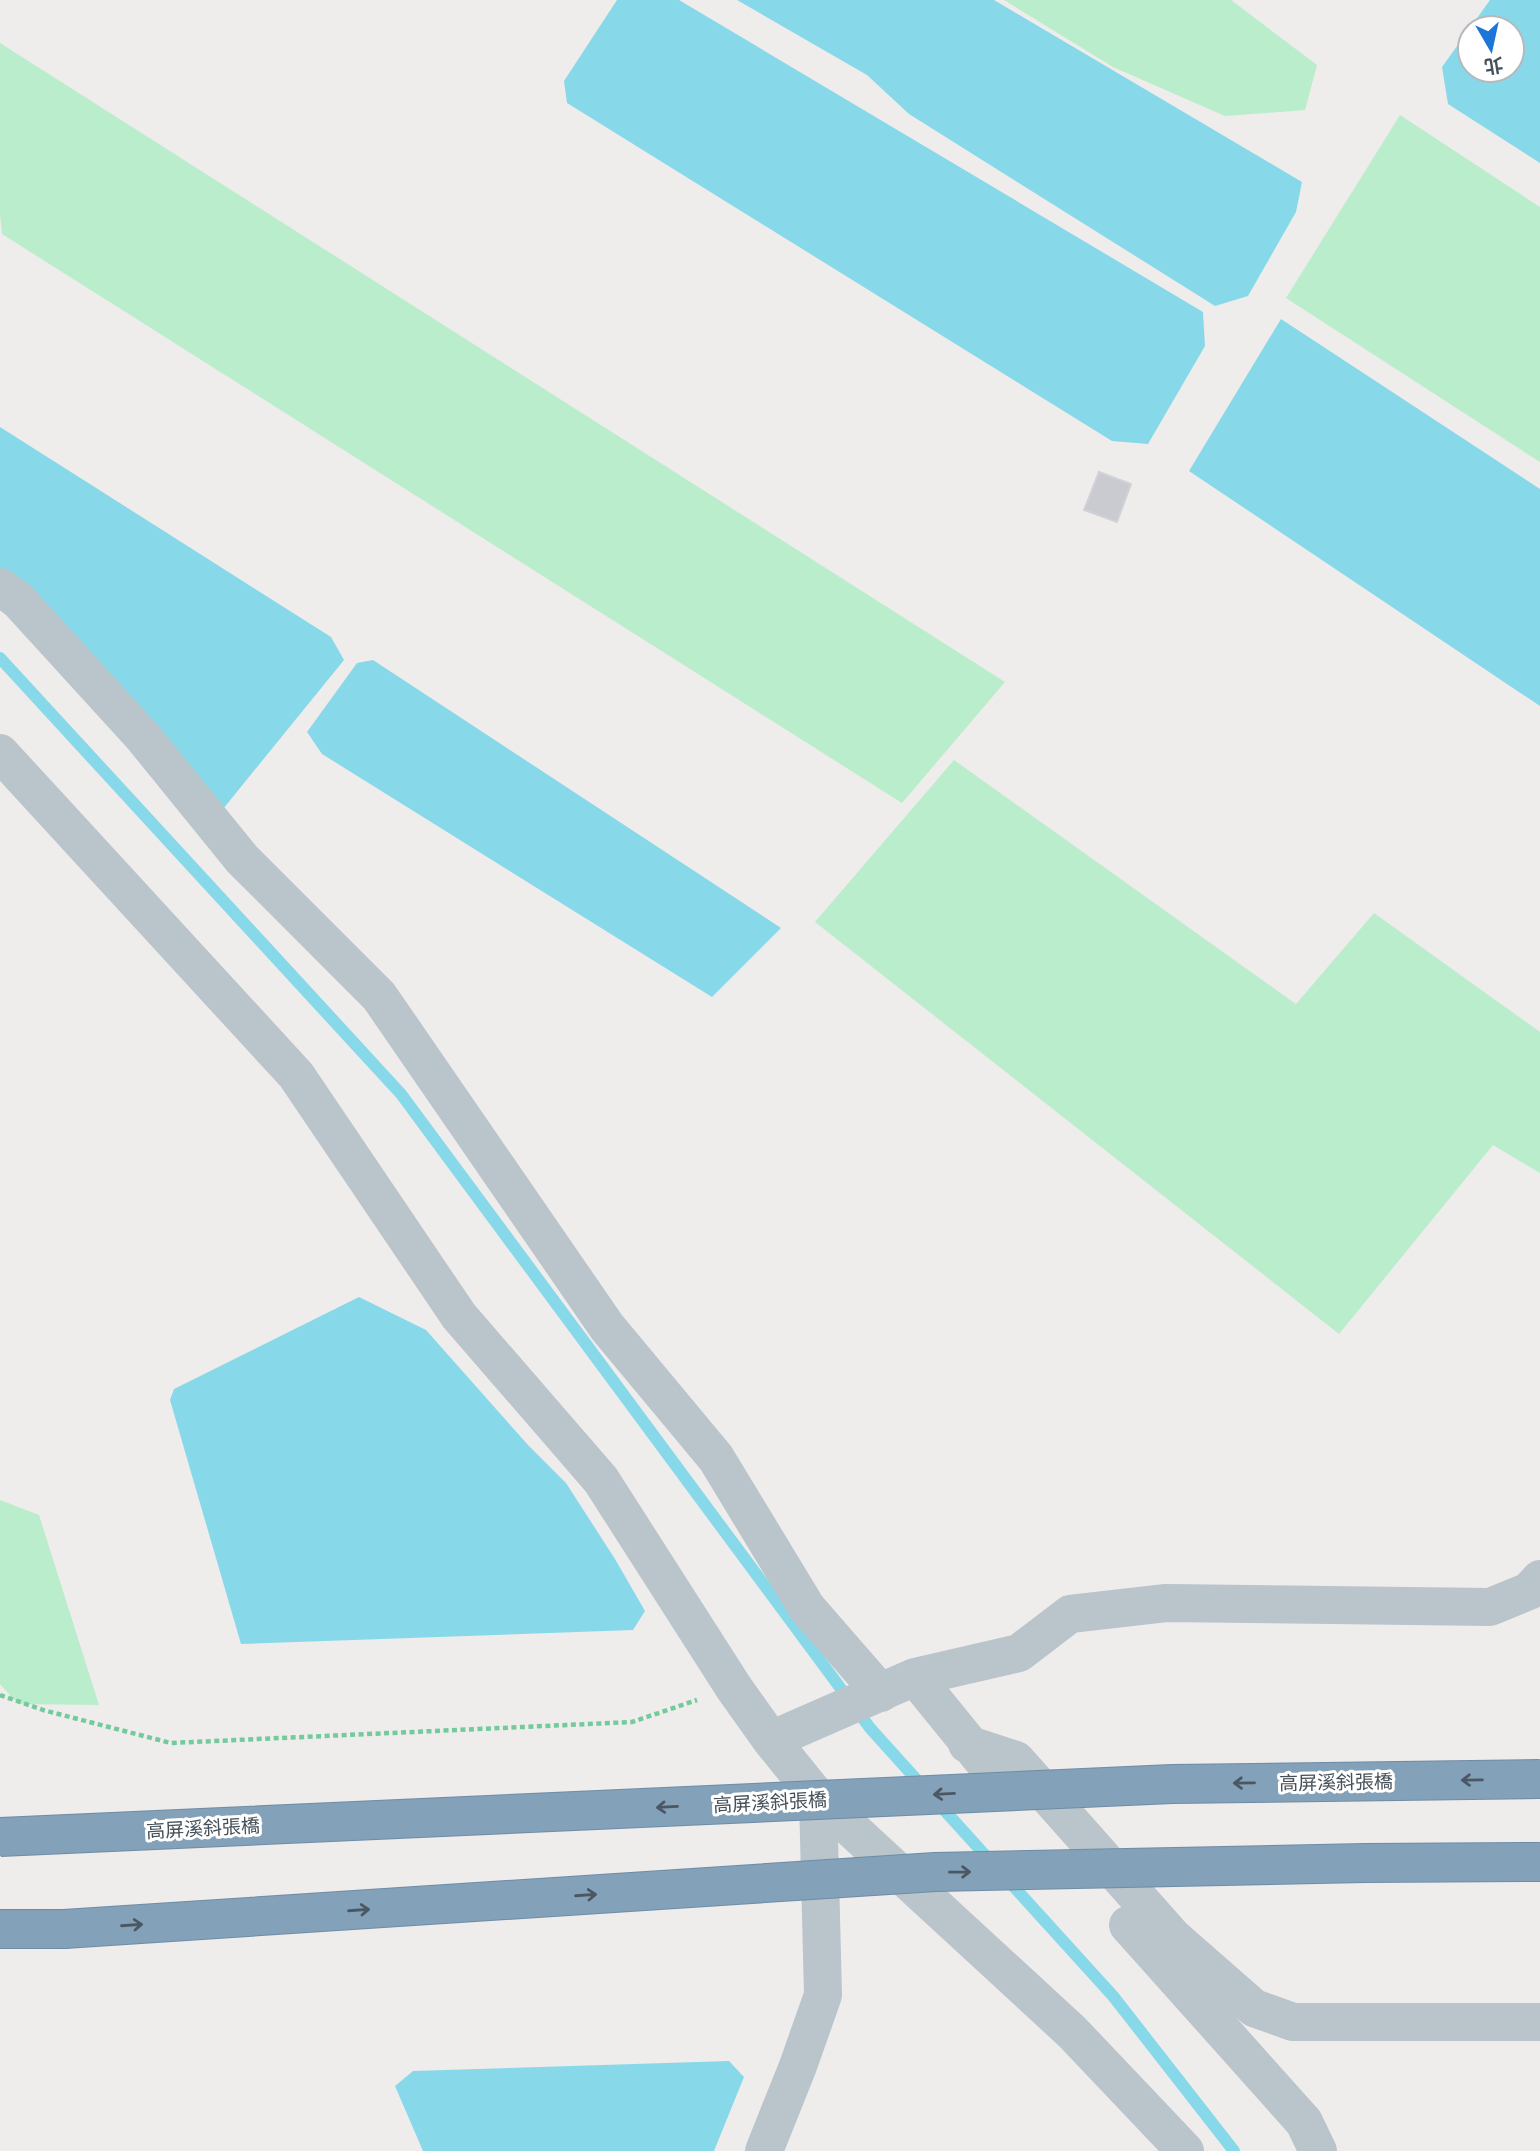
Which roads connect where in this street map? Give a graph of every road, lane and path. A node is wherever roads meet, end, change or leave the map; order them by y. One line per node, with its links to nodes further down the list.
1 (0, 587): 5 (lane)
2 (0, 754): 4 (lane)
3 (1540, 1579): 5 (lane)
4 (734, 1688): 6 (path); 7 (lane)
5 (889, 1689): 7 (lane); 8 (lane)
6 (0, 1695)
7 (771, 1740): 10 (lane)
8 (967, 1744): 14 (lane); 17 (lane)
9 (1540, 1779): 11 (highway, 高屏溪斜張橋, one-way to 11, bridge)
10 (818, 1798): 15 (lane); 16 (lane)
11 (0, 1837)
12 (1540, 1862): 13 (highway, one-way to 12, bridge)
13 (0, 1929)
14 (1540, 2022)
15 (764, 2151)
16 (1185, 2151)
17 (1318, 2151)

